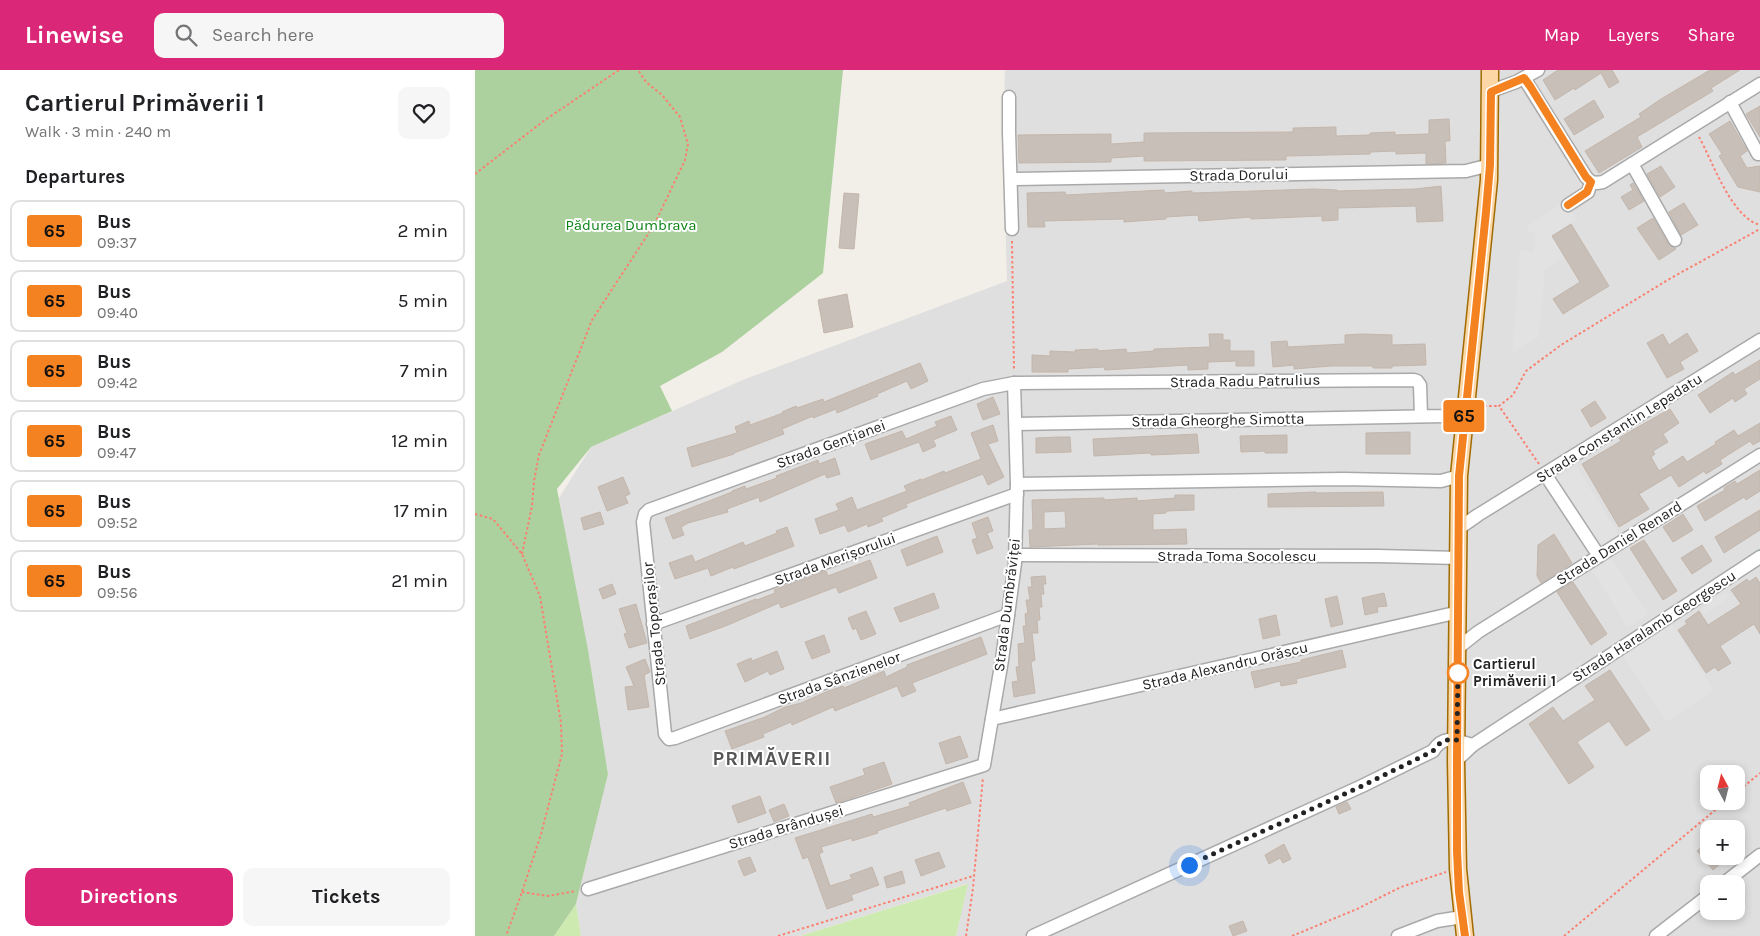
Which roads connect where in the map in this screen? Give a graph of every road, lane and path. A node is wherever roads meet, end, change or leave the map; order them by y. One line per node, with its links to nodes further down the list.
1 (619, 70): 13 (path)
2 (638, 70): 36 (path)
3 (1537, 70): 5 (street)
4 (1490, 79): 5 (street); 12 (main road)
5 (1517, 79): 15 (street)
6 (1760, 84): 8 (street)
7 (1009, 97): 14 (street)
8 (1730, 102): 9 (street); 10 (street)
9 (1693, 126): 11 (street); 17 (path)
10 (1758, 154)
11 (1631, 164): 15 (street); 20 (street)
12 (1489, 173): 14 (street, Strada Dorului); 24 (main road)
13 (475, 174)
14 (1011, 179): 18 (street)
15 (1591, 182): 16 (street)
16 (1568, 205)
17 (1760, 225)
18 (1012, 229): 22 (path)
19 (1760, 229): 23 (path)
20 (1675, 240)
21 (1760, 340): 28 (street, Strada Constantin Lepadatu)
22 (1014, 383): 25 (street, Strada Radu Patrulius); 26 (street, Strada Dumbrăviței); 31 (street, Strada Gențianei)
23 (1499, 406): 24 (path); 28 (path)
24 (1468, 413): 25 (street); 29 (main road)
25 (1421, 416): 26 (street, Strada Gheorghe Simotta)
26 (1016, 424): 30 (street, Strada Dumbrăviței)
27 (1760, 455): 38 (street, Strada Daniel Renard)
28 (1545, 474): 34 (street, Strada Constantin Lepadatu); 38 (street)
29 (1459, 483): 30 (street, Strada Merișorului); 32 (main road)
30 (1017, 489): 37 (street, Strada Dumbrăviței); 43 (street, Strada Merișorului)
31 (649, 510): 43 (street, Strada Toporașilor)
32 (1458, 510): 34 (street); 35 (main road)
33 (475, 514): 36 (path)
34 (1478, 515): 35 (street, Strada Constantin Lepadatu)
35 (1458, 529): 40 (main road)
36 (522, 554): 61 (path)
37 (1015, 555): 40 (street, Strada Toma Socolescu); 42 (street, Strada Dumbrăviței)
38 (1599, 556): 45 (street, Strada Daniel Renard)
39 (1760, 557): 50 (street, Strada Haralamb Georgescu)
40 (1459, 558): 41 (main road)
41 (1459, 612): 44 (main road); 47 (street, Strada Alexandru Orăscu)
42 (1008, 615): 47 (street, Strada Dumbrăviței); 48 (street, Strada Sânzienelor)
43 (653, 624): 48 (street, Strada Toporașilor)
44 (1459, 631): 45 (street); 46 (main road)
45 (1478, 632): 46 (street, Strada Daniel Renard)
46 (1458, 648): 49 (main road)
47 (992, 719): 52 (street, Strada Dumbrăviței)
48 (669, 739)
49 (1457, 740): 50 (street); 51 (main road); 67 (street)
50 (1473, 745): 51 (street, Strada Haralamb Georgescu)
51 (1457, 760): 57 (main road)
52 (984, 765): 59 (path); 60 (street, Strada Brândușei)
53 (1760, 773): 54 (path)
54 (1745, 786)
55 (1715, 810): 71 (path)
56 (1760, 855): 58 (street)
57 (1458, 869): 63 (main road); 68 (path)
58 (1734, 875)
59 (973, 876): 65 (path); 66 (path)
60 (588, 889): 61 (path)
61 (523, 892): 64 (path)
62 (1700, 902): 72 (street)
63 (1462, 917): 69 (street); 70 (main road)
64 (506, 936)
65 (778, 936)
66 (966, 936)
67 (1033, 936)
68 (1292, 936)
69 (1399, 936)
70 (1465, 936)
71 (1564, 936)
72 (1656, 936)

